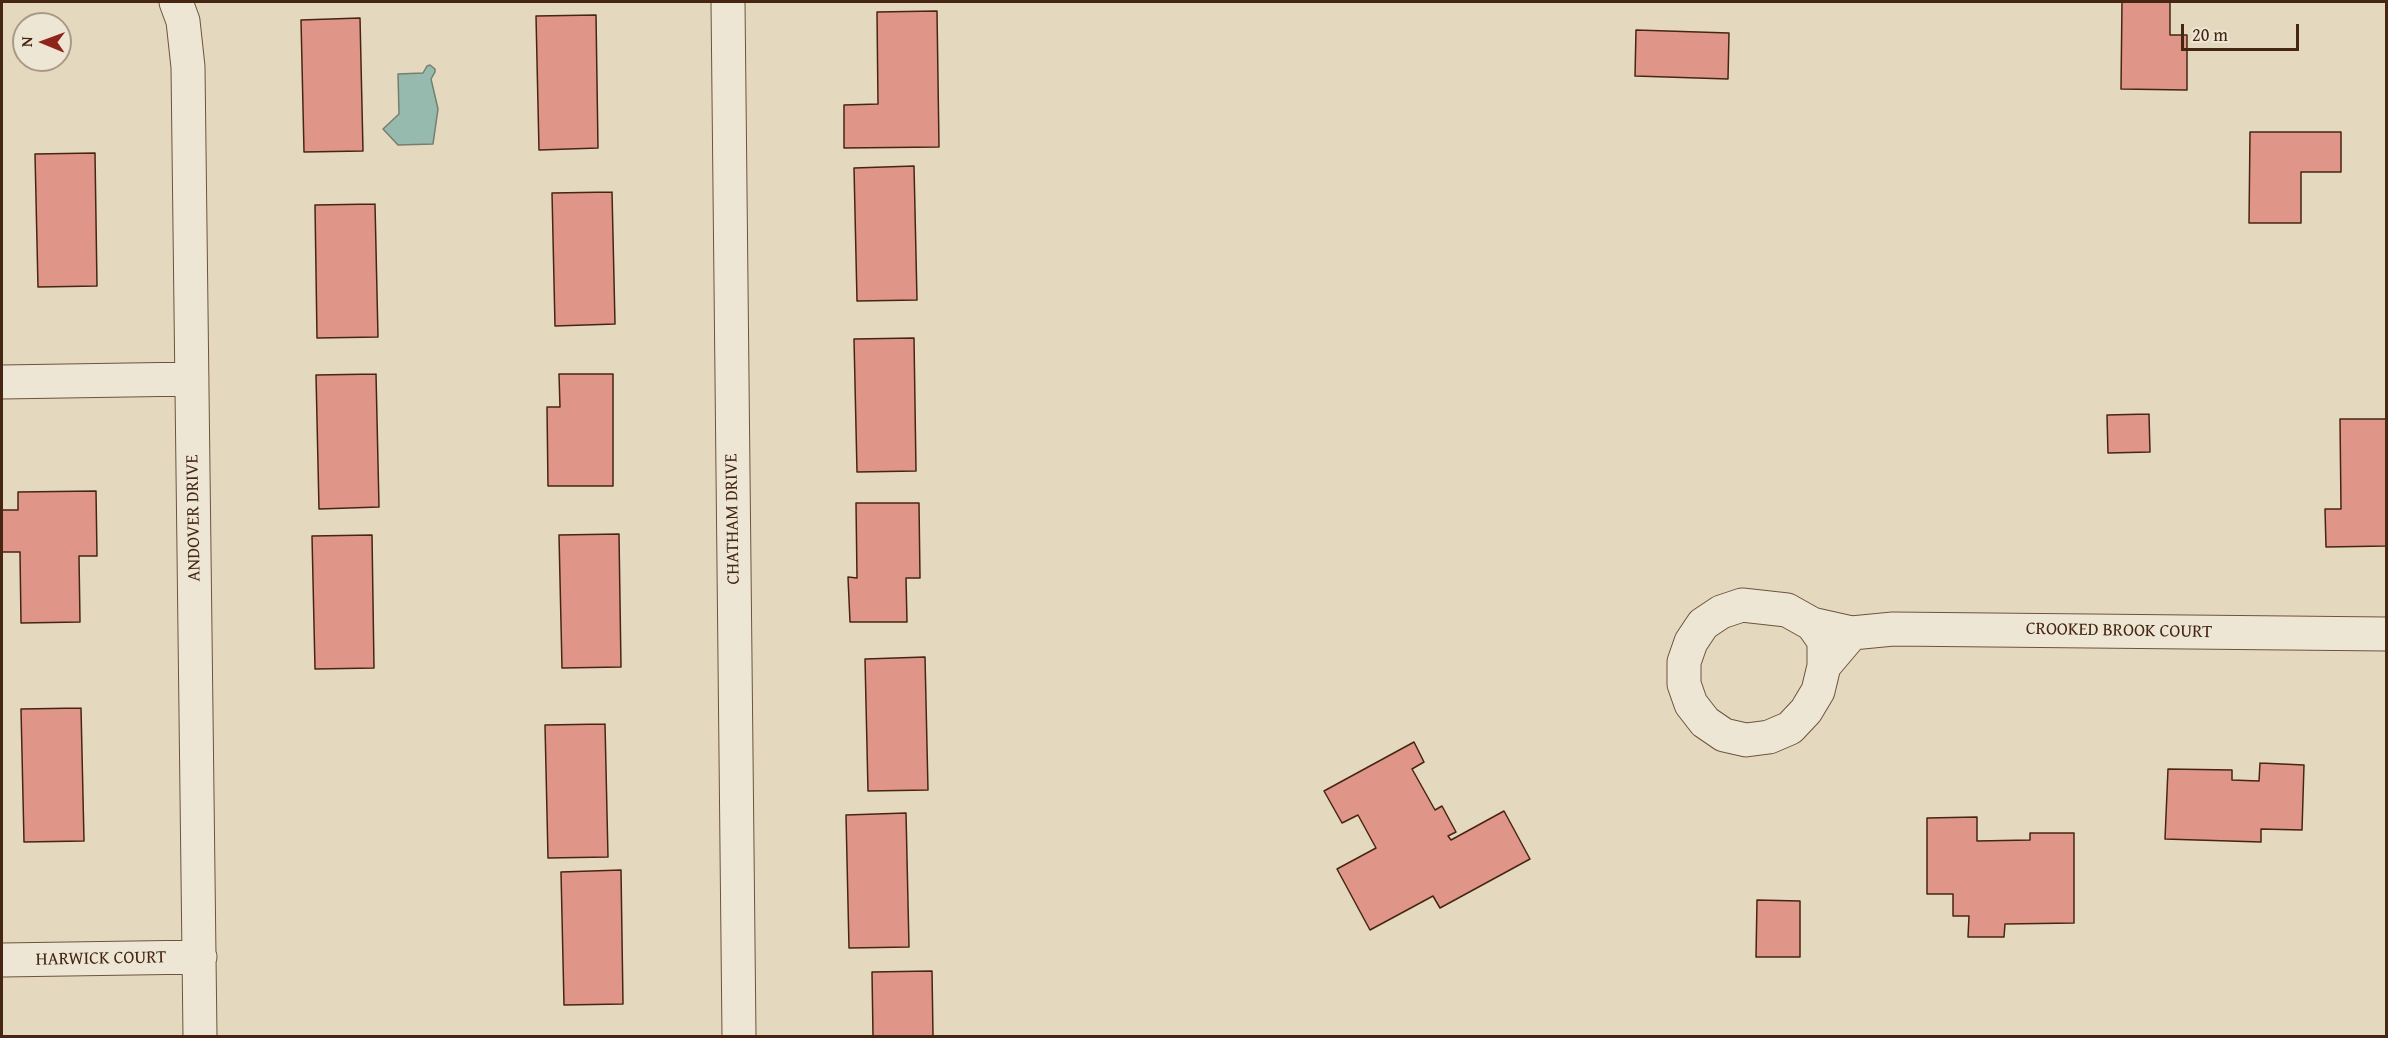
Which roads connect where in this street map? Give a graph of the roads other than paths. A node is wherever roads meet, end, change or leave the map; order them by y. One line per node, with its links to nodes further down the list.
1 (176, 2): 3 (street, ANDOVER DRIVE)
2 (728, 2): 12 (street, CHATHAM DRIVE)
3 (192, 380): 4 (street); 9 (street, ANDOVER DRIVE)
4 (2, 382)
5 (1812, 624): 6 (street, CROOKED BROOK COURT); 8 (street, CROOKED BROOK COURT); 8 (street, CROOKED BROOK COURT)
6 (1852, 633): 7 (street, CROOKED BROOK COURT); 8 (street, CROOKED BROOK COURT)
7 (2386, 633)
8 (1824, 666)
9 (200, 957): 10 (street, HARWICK COURT); 11 (street, ANDOVER DRIVE)
10 (2, 960)
11 (201, 1036)
12 (739, 1036)

